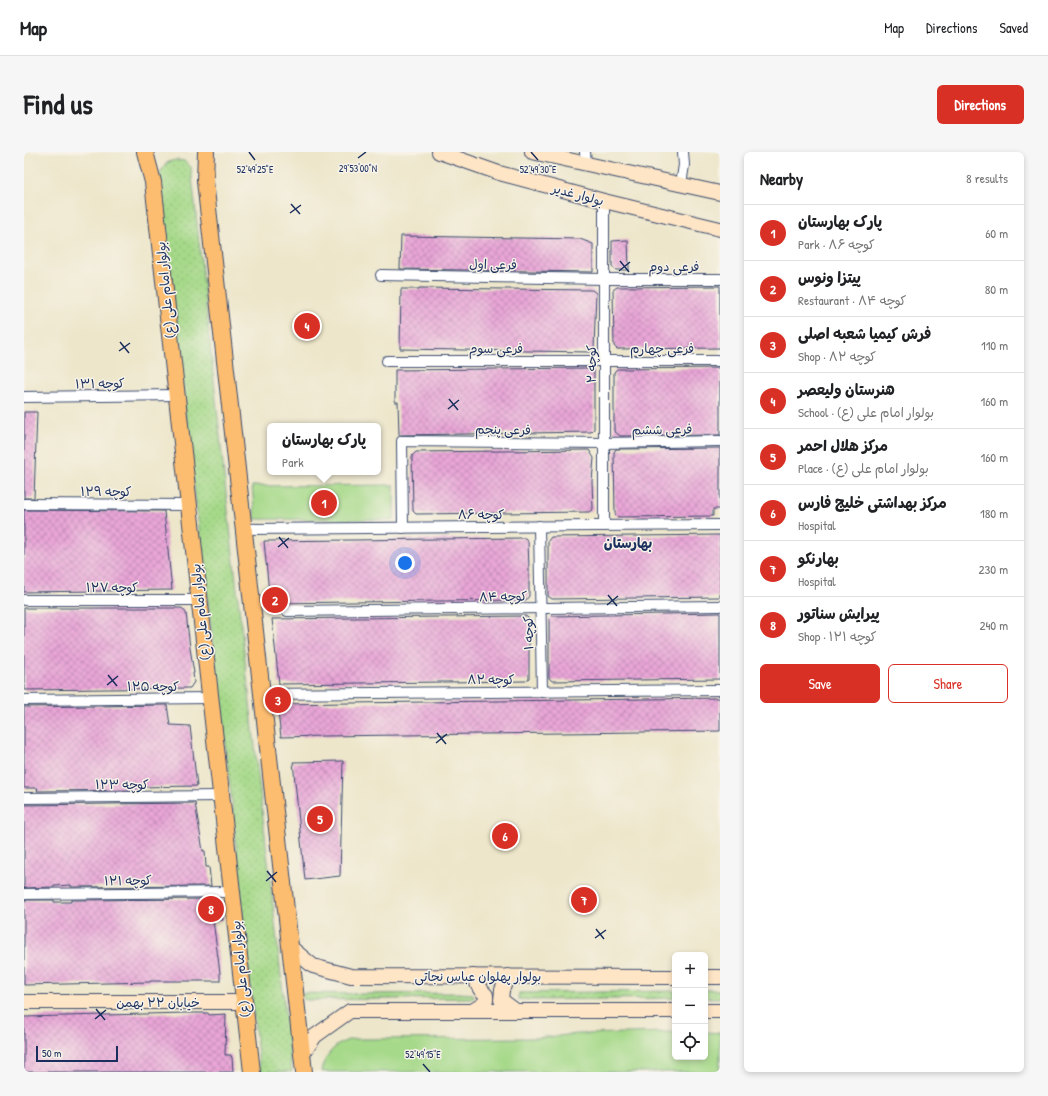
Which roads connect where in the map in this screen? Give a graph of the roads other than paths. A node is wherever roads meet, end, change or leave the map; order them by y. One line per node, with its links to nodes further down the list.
1 (156, 152): 7 (main road)
2 (438, 152): 10 (main road, بولوار غدیر)
3 (532, 152): 6 (main road)
4 (683, 152): 8 (street)
5 (205, 153): 28 (main road)
6 (585, 158): 8 (main road)
7 (147, 159): 18 (main road, بولوار امام علی (ع))
8 (681, 184): 9 (main road)
9 (720, 194)
10 (604, 201): 11 (main road, بولوار غدیر); 13 (street, کوچه ۲)
11 (720, 229)
12 (381, 275): 13 (street, فرعی اول)
13 (605, 279): 14 (street, فرعی دوم); 16 (street, کوچه ۲)
14 (720, 279)
15 (387, 361): 16 (street, فرعی سوم)
16 (604, 361): 17 (street, فرعی چهارم); 21 (street, کوچه ۲)
17 (720, 361)
18 (176, 395): 19 (street, کوچه ۱۳۱); 23 (main road, بولوار امام علی (ع))
19 (24, 398)
20 (720, 441): 21 (street, فرعی ششم)
21 (604, 443): 26 (street, کوچه ۲); 27 (street, فرعی پنجم)
22 (24, 504): 23 (street, کوچه ۱۲۹)
23 (188, 505): 30 (main road, بولوار امام علی (ع))
24 (720, 525): 26 (street, کوچه ۸۶)
25 (539, 526): 26 (street, کوچه ۸۶); 27 (street, کوچه ۸۶); 32 (street, کوچه ۱)
26 (604, 526)
27 (403, 528): 28 (street, کوچه ۸۶)
28 (243, 529): 36 (main road)
29 (24, 600): 30 (street, کوچه ۱۲۷)
30 (199, 600): 37 (main road, بولوار امام علی (ع))
31 (720, 606): 32 (street, کوچه ۸۴)
32 (540, 608): 33 (street, کوچه ۸۴); 35 (street, کوچه ۱)
33 (287, 611)
34 (720, 690): 35 (street, کوچه ۸۲)
35 (542, 692): 36 (street, کوچه ۸۲)
36 (262, 694): 43 (main road)
37 (210, 698): 38 (street, کوچه ۱۲۵); 39 (main road, بولوار امام علی (ع))
38 (24, 700)
39 (221, 796): 40 (street, کوچه ۱۲۳); 41 (main road, بولوار امام علی (ع))
40 (24, 798)
41 (232, 892): 42 (street, کوچه ۱۲۱); 50 (main road, بولوار امام علی (ع))
42 (24, 894)
43 (290, 947): 44 (main road, بولوار پهلوان عباس نجاتی); 56 (main road)
44 (473, 976): 45 (main road, بولوار پهلوان عباس نجاتی); 51 (main road)
45 (508, 976): 46 (main road, بولوار پهلوان عباس نجاتی); 52 (main road)
46 (672, 977)
47 (708, 977): 48 (main road)
48 (720, 977)
49 (24, 1002): 50 (main road, خیابان ۲۲ بهمن)
50 (244, 1002): 57 (main road, بولوار امام علی (ع))
51 (472, 1011): 52 (main road); 56 (main road)
52 (516, 1011): 53 (main road)
53 (672, 1011)
54 (708, 1011): 55 (main road)
55 (720, 1011)
56 (302, 1055): 58 (main road)
57 (252, 1072)
58 (304, 1072)

